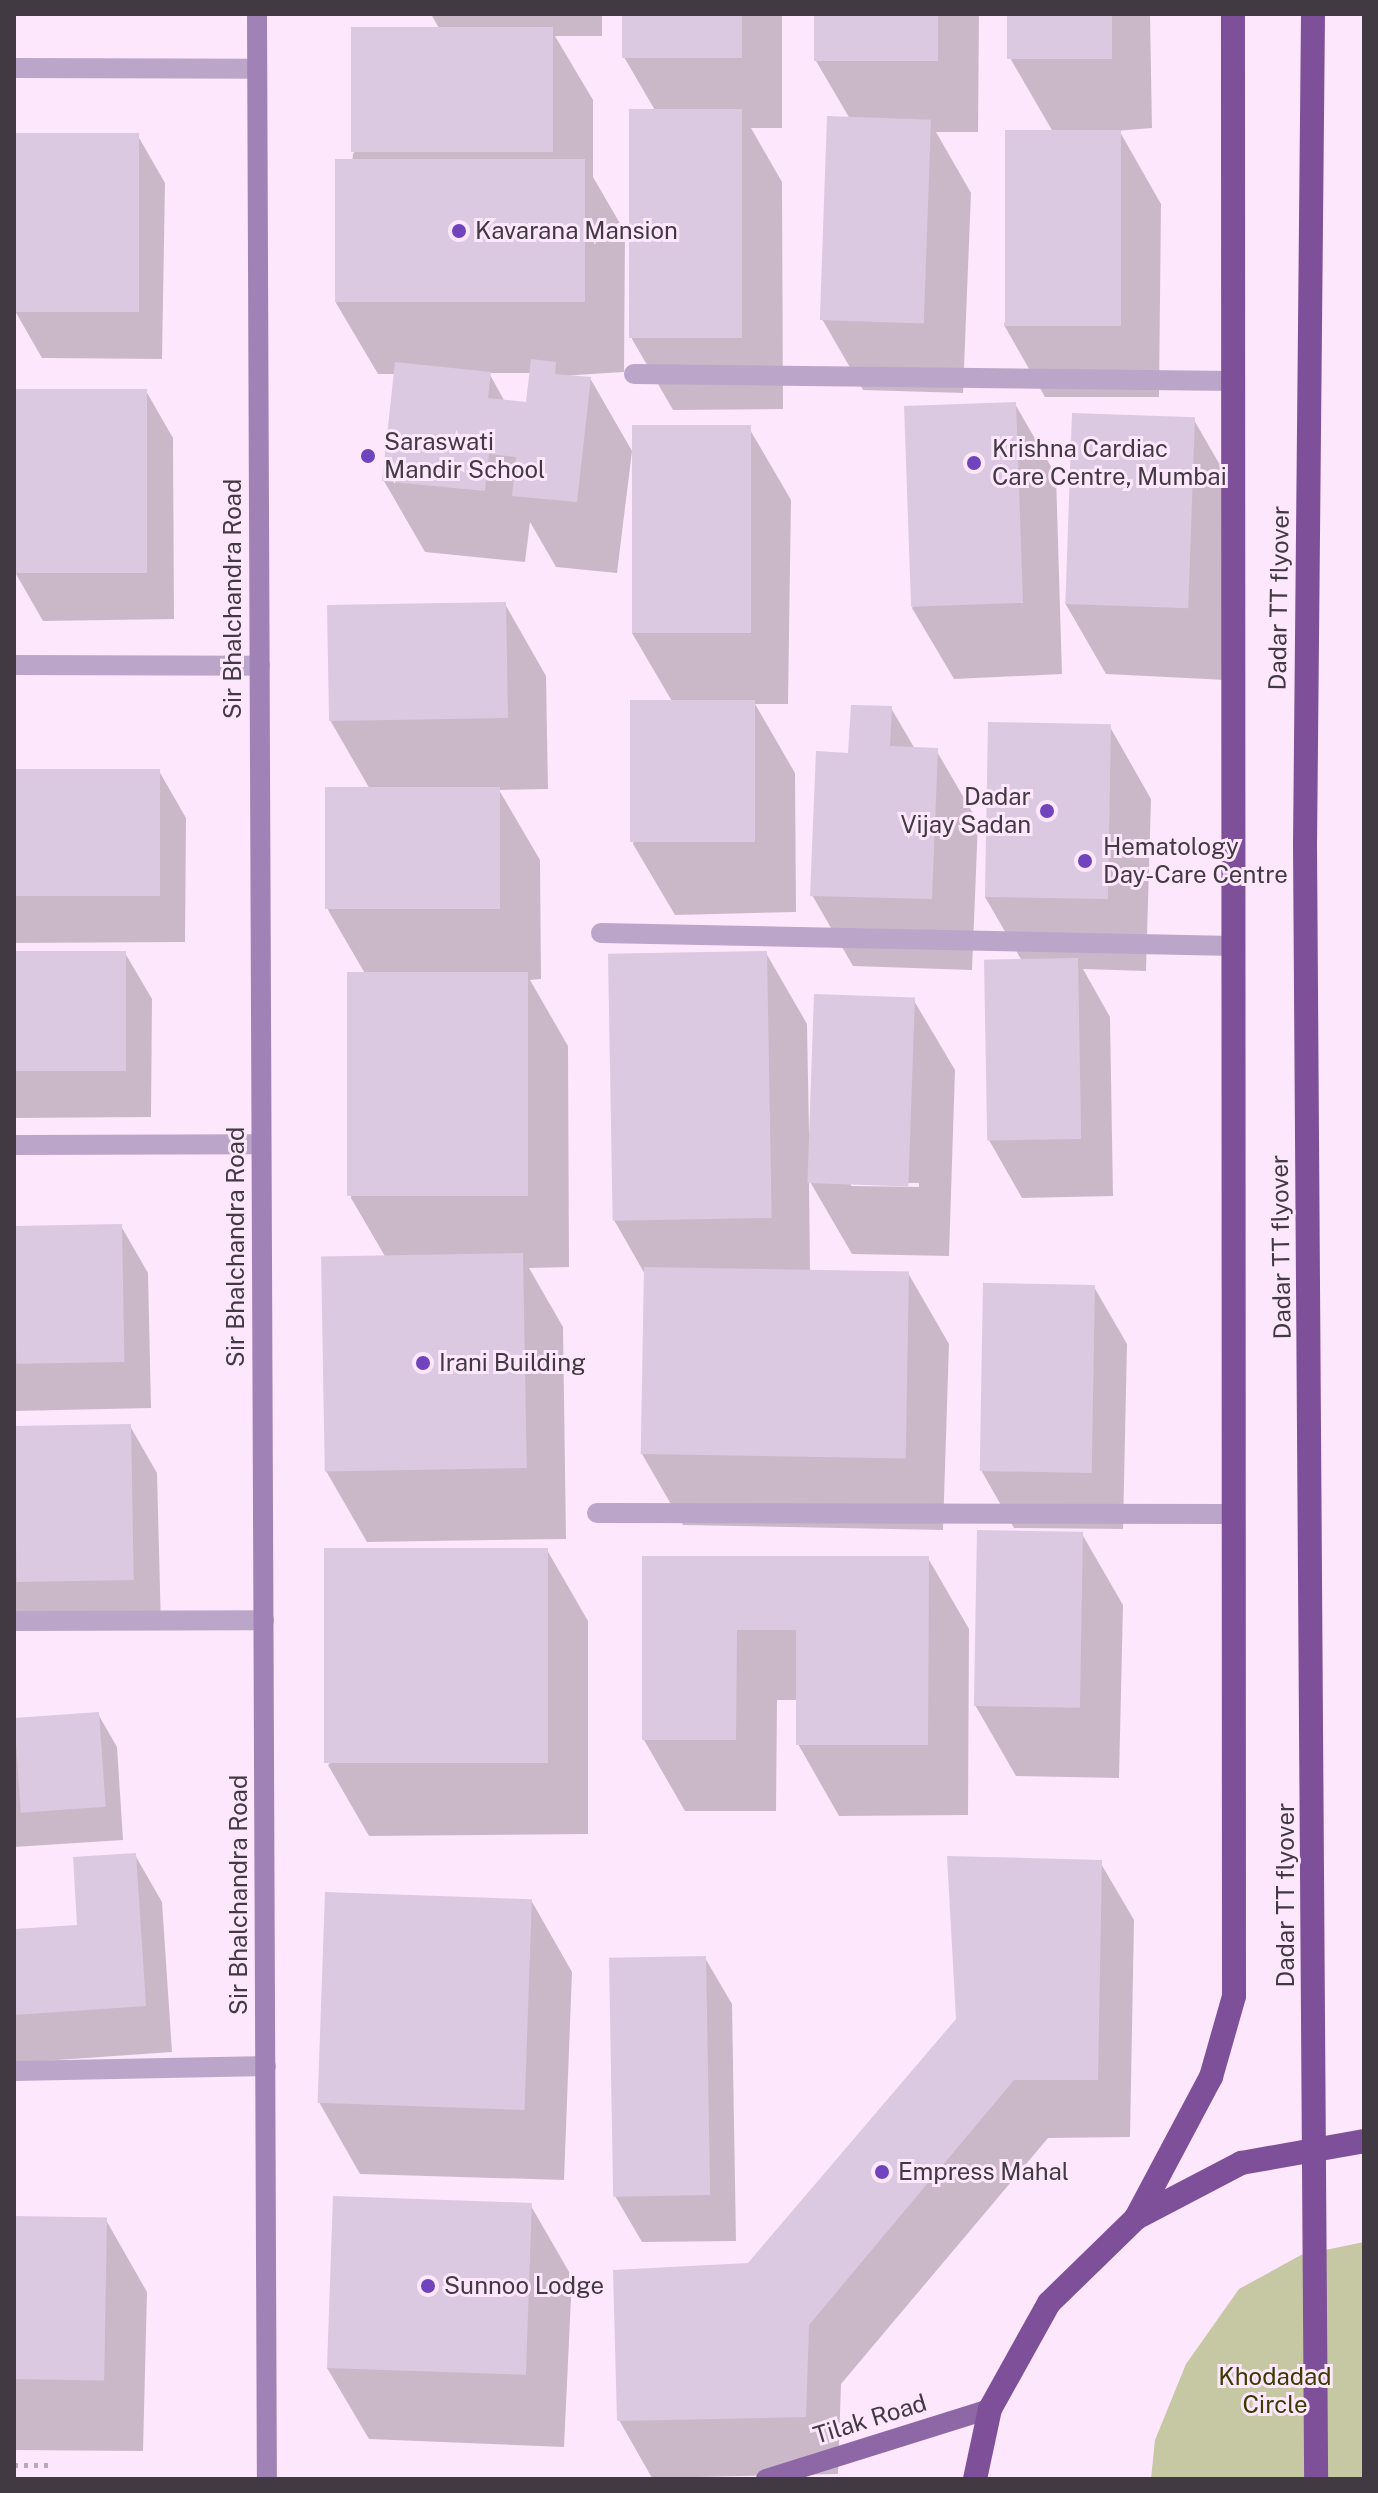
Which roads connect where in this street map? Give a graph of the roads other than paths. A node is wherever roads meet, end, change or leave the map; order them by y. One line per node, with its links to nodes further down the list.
1 (257, 14): 5 (street, Sir Bhalchandra Road)
2 (1233, 14): 7 (highway)
3 (1313, 14): 26 (highway, Dadar TT flyover, bridge)
4 (14, 68): 5 (street)
5 (257, 69): 9 (street, Sir Bhalchandra Road)
6 (634, 374): 7 (street)
7 (1233, 381): 11 (highway)
8 (14, 665): 9 (street)
9 (260, 666): 12 (street, Sir Bhalchandra Road)
10 (601, 933): 11 (street)
11 (1234, 946): 15 (highway)
12 (261, 1144): 13 (street); 16 (street, Sir Bhalchandra Road)
13 (14, 1145)
14 (597, 1513): 15 (street)
15 (1234, 1514): 21 (highway)
16 (264, 1620): 17 (street); 18 (street, Sir Bhalchandra Road)
17 (14, 1621)
18 (266, 2066): 19 (street); 23 (street, Sir Bhalchandra Road)
19 (14, 2071)
20 (1364, 2141): 21 (highway)
21 (1136, 2218): 22 (highway)
22 (990, 2409): 24 (main road, Tilak Road); 25 (highway)
23 (267, 2479)
24 (766, 2479)
25 (975, 2479)
26 (1316, 2479)

